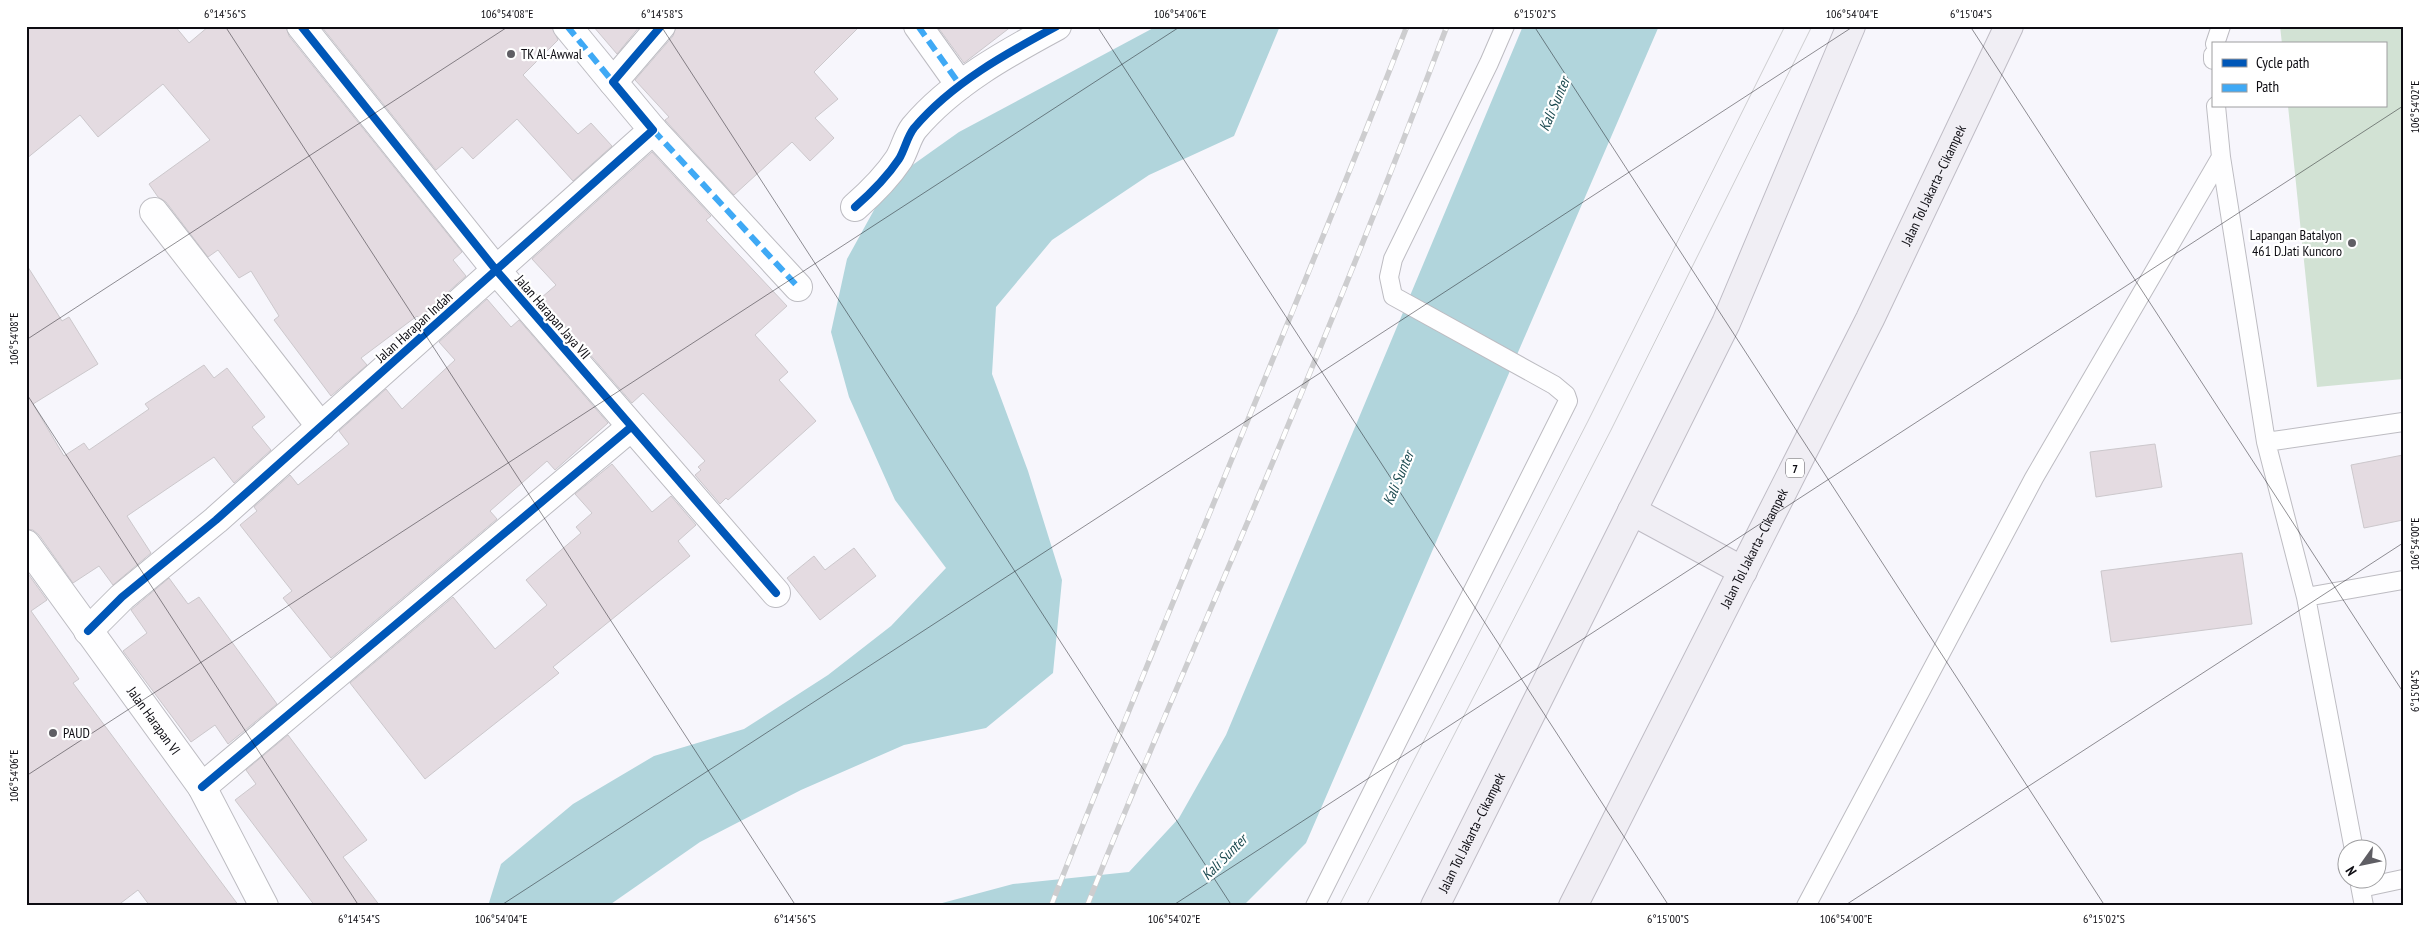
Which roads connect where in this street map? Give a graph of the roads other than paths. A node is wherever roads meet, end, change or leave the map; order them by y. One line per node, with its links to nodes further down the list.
1 (302, 26): 18 (street, Jalan Harapan Jaya VII)
2 (567, 26): 11 (street)
3 (661, 26): 11 (street)
4 (918, 26): 12 (street)
5 (1058, 26): 12 (street)
6 (1504, 26): 37 (lane)
7 (1851, 26): 24 (highway, Jalan Tol Jakarta–Cikampek)
8 (2009, 26): 26 (highway, Jalan Tol Jakarta–Cikampek / 7)
9 (2221, 26): 10 (lane)
10 (2216, 42)
11 (613, 82): 14 (street)
12 (960, 85): 16 (street)
13 (2216, 108): 15 (lane)
14 (653, 130): 18 (street, Jalan Harapan Indah); 19 (street)
15 (2221, 157): 23 (lane); 40 (lane)
16 (855, 207)
17 (154, 212): 21 (street)
18 (496, 270): 21 (street, Jalan Harapan Indah); 22 (street, Jalan Harapan Jaya VII)
19 (798, 287)
20 (2403, 422): 23 (lane)
21 (321, 427): 30 (street, Jalan Harapan Indah)
22 (631, 427): 28 (street, Jalan Harapan Jaya VII); 31 (street)
23 (2266, 442): 29 (lane)
24 (1632, 511): 26 (highway); 38 (highway, Jalan Tol Jakarta–Cikampek)
25 (26, 544): 30 (street, Jalan Harapan VI)
26 (1743, 571): 39 (highway, Jalan Tol Jakarta–Cikampek / 7)
27 (2403, 580): 29 (lane)
28 (776, 592)
29 (2306, 597): 32 (lane)
30 (88, 631): 31 (street, Jalan Harapan VI)
31 (202, 786): 36 (street, Jalan Harapan VI)
32 (2352, 840)
33 (2403, 879): 34 (lane)
34 (2386, 881)
35 (2361, 890): 41 (lane)
36 (264, 906)
37 (1315, 906)
38 (1436, 906)
39 (1573, 906)
40 (1806, 906)
41 (2364, 906)

